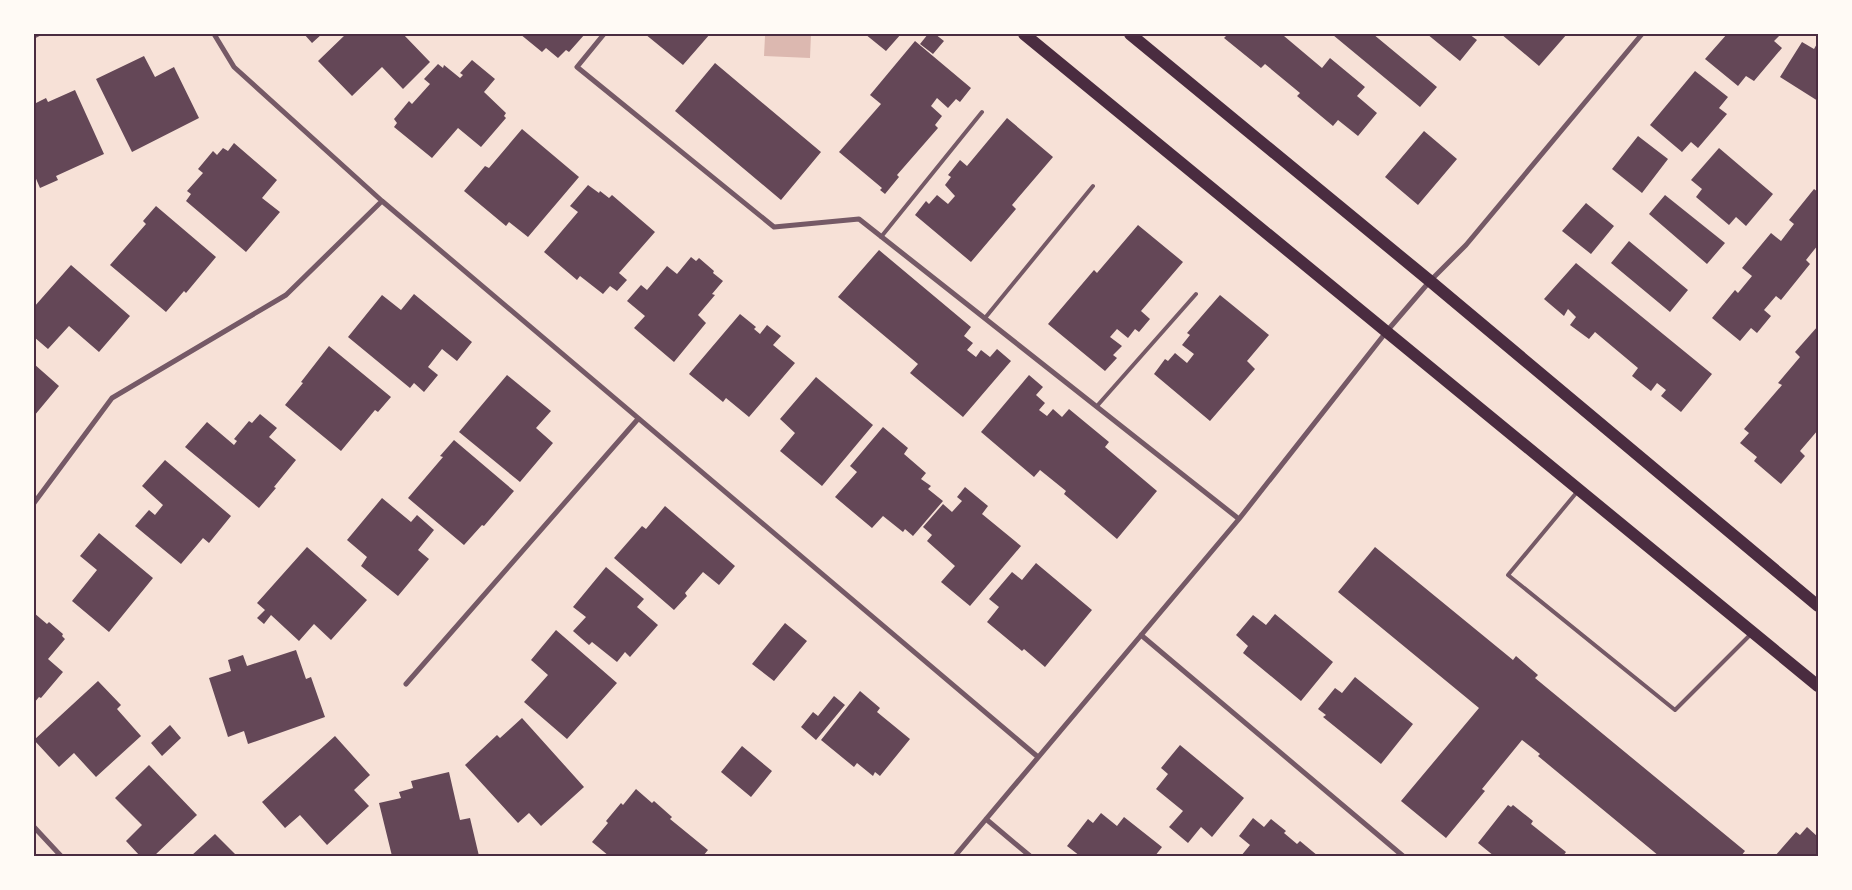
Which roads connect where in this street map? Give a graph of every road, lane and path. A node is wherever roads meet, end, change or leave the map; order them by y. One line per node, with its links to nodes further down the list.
1 (38, 34): 7 (street)
2 (214, 34): 10 (street)
3 (604, 34): 11 (street)
4 (1024, 34): 15 (main road)
5 (1130, 34): 12 (main road)
6 (1642, 34): 12 (street)
7 (34, 36)
8 (982, 112): 11 (lane)
9 (1093, 186): 14 (lane)
10 (382, 201): 17 (street); 19 (street)
11 (882, 237): 14 (street)
12 (1430, 281): 15 (street); 21 (main road)
13 (1196, 294): 16 (lane)
14 (984, 318): 16 (street)
15 (1387, 331): 18 (main road); 20 (street)
16 (1097, 406): 20 (street)
17 (638, 419): 24 (street); 26 (street)
18 (1579, 489): 22 (main road); 22 (lane)
19 (34, 503)
20 (1239, 519): 23 (street)
21 (1818, 606)
22 (1752, 632): 25 (main road)
23 (1141, 634): 26 (street); 32 (street)
24 (406, 684)
25 (1818, 686)
26 (1038, 757): 27 (street)
27 (986, 819): 30 (street); 31 (street)
28 (34, 827): 29 (street)
29 (60, 856)
30 (955, 856)
31 (1030, 856)
32 (1403, 856)

